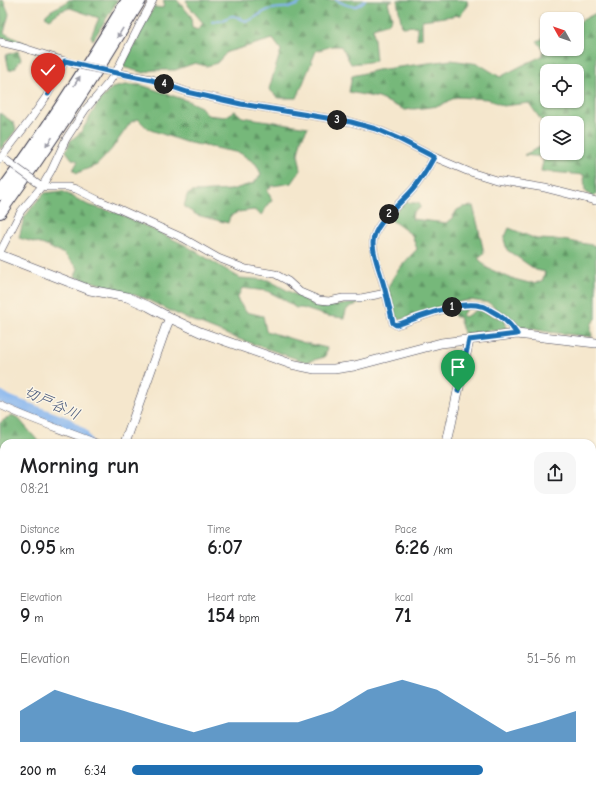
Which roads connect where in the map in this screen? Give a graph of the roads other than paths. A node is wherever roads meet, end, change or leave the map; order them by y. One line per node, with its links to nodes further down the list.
1 (128, 0): 10 (highway, one-way to 1)
2 (140, 0): 12 (highway, one-way to 12)
3 (153, 0): 6 (street)
4 (0, 42): 5 (street)
5 (65, 61): 6 (street, bridge); 8 (street)
6 (114, 72): 7 (street); 9 (street)
7 (434, 157): 11 (street); 15 (street)
8 (2, 158): 9 (street, bridge)
9 (40, 185): 13 (street); 15 (street)
10 (0, 194)
11 (596, 201)
12 (0, 212)
13 (0, 252)
14 (0, 255): 16 (street)
15 (386, 293): 17 (street)
16 (170, 318): 18 (street); 22 (street)
17 (517, 334): 18 (street); 19 (street)
18 (469, 340): 23 (street)
19 (596, 343)
20 (0, 405): 21 (street)
21 (86, 439)
22 (126, 439)
23 (448, 439)

